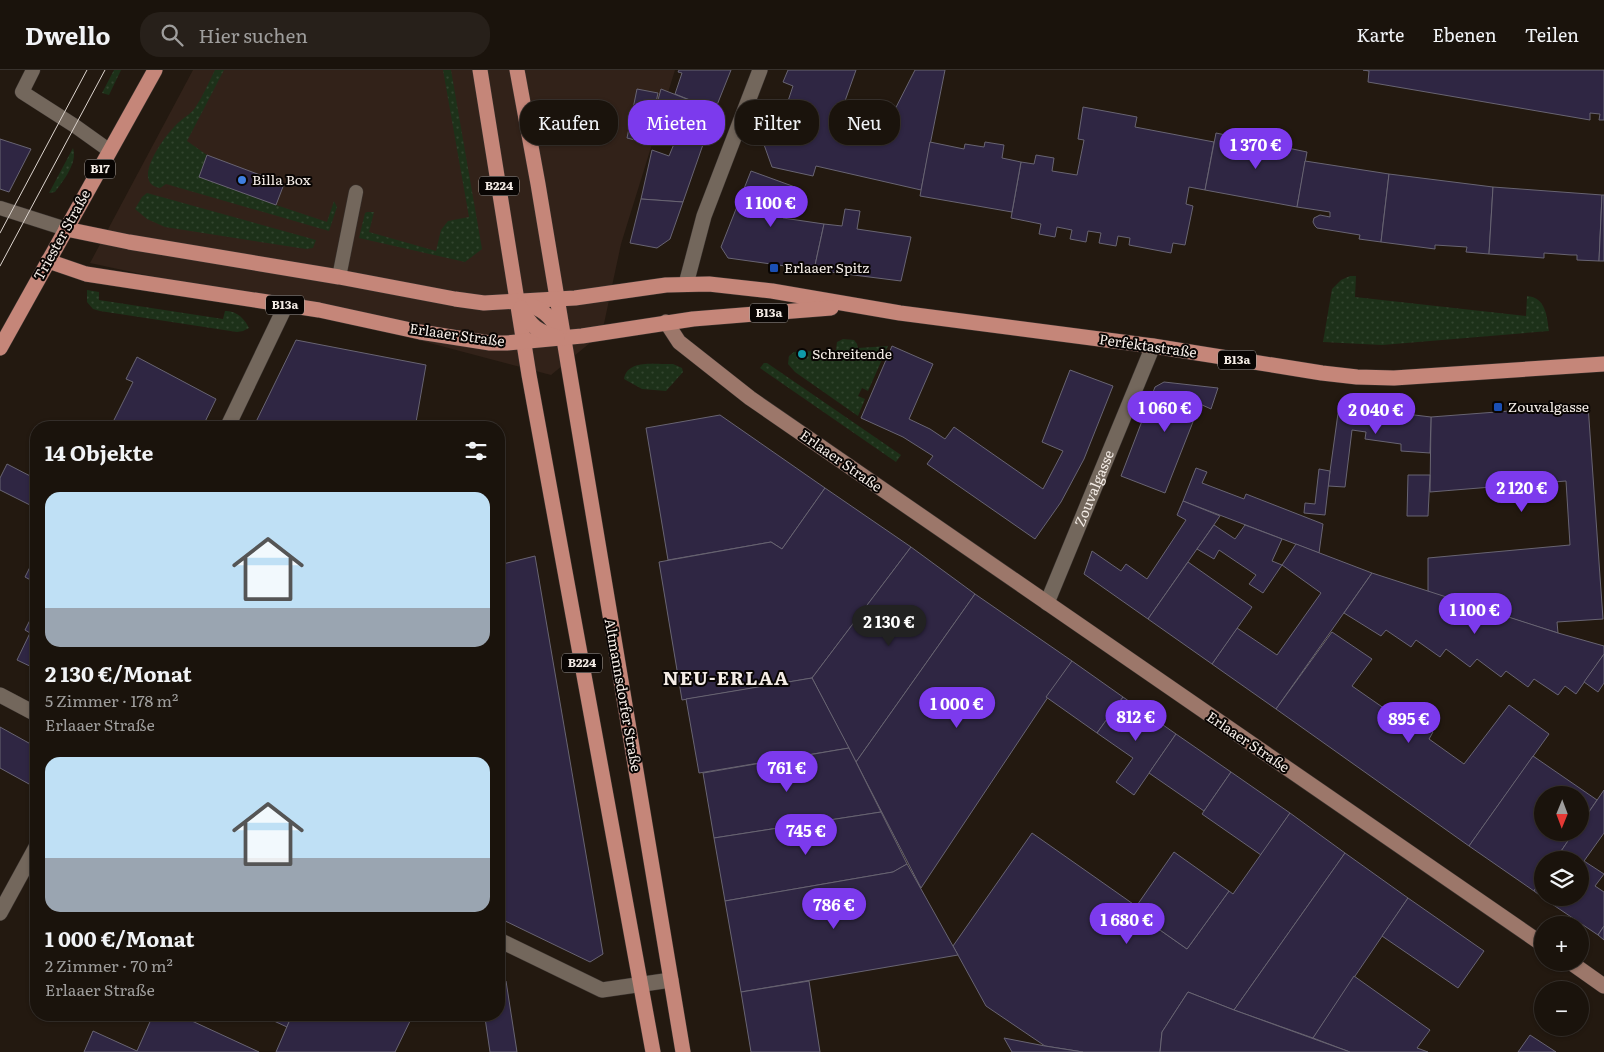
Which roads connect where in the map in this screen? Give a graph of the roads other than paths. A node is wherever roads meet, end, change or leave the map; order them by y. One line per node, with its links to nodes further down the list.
1 (34, 70): 6 (lane)
2 (155, 70): 6 (main road, Triester Straße / B17)
3 (480, 70): 14 (main road, B224)
4 (517, 70): 13 (main road, Altmannsdorfer Straße / B224)
5 (760, 70): 12 (street)
6 (110, 151): 9 (main road, Triester Straße / B17)
7 (356, 192): 11 (lane)
8 (0, 208): 9 (lane)
9 (66, 228): 10 (main road, Triester Straße / B17); 11 (main road, B13a)
10 (48, 261): 15 (main road, Erlaaer Straße / B13a); 25 (main road, Triester Straße / B17)
11 (339, 276): 14 (main road, B13a)
12 (686, 284): 13 (main road, B13a); 17 (main road, Perfektastraße / B13a)
13 (556, 299): 14 (main road, B13a); 16 (main road); 19 (main road, Altmannsdorfer Straße); 22 (main road, Altmannsdorfer Straße / B224)
14 (518, 302): 16 (main road, Altmannsdorfer Straße); 18 (main road); 23 (main road, B224)
15 (286, 305): 23 (main road, Erlaaer Straße / B13a); 27 (street)
16 (538, 307): 18 (main road); 19 (main road, Altmannsdorfer Straße)
17 (872, 308): 20 (main road, Perfektastraße / B13a); 24 (main road, Perfektastraße / B13a)
18 (528, 321): 21 (main road); 23 (main road)
19 (554, 321): 21 (main road); 22 (main road, Altmannsdorfer Straße)
20 (666, 322): 22 (main road, Erlaaer Straße / B13a); 28 (street, Erlaaer Straße)
21 (542, 332): 22 (main road); 23 (main road)
22 (563, 338): 23 (main road, Erlaaer Straße / B13a); 36 (main road, Altmannsdorfer Straße / B224)
23 (524, 341): 37 (main road, B224)
24 (1153, 346): 26 (main road, Perfektastraße / B13a); 28 (street, Zouvalgasse)
25 (0, 348)
26 (1604, 364)
27 (230, 421)
28 (1047, 603): 33 (street, Erlaaer Straße)
29 (0, 695): 30 (street)
30 (30, 711)
31 (30, 858): 32 (street)
32 (0, 913)
33 (1534, 938)
34 (505, 943): 37 (street)
35 (1583, 971): 38 (street)
36 (671, 980): 37 (street); 40 (main road, Altmannsdorfer Straße / B224)
37 (641, 985): 39 (main road, B224)
38 (1604, 986)
39 (652, 1052)
40 (683, 1052)

